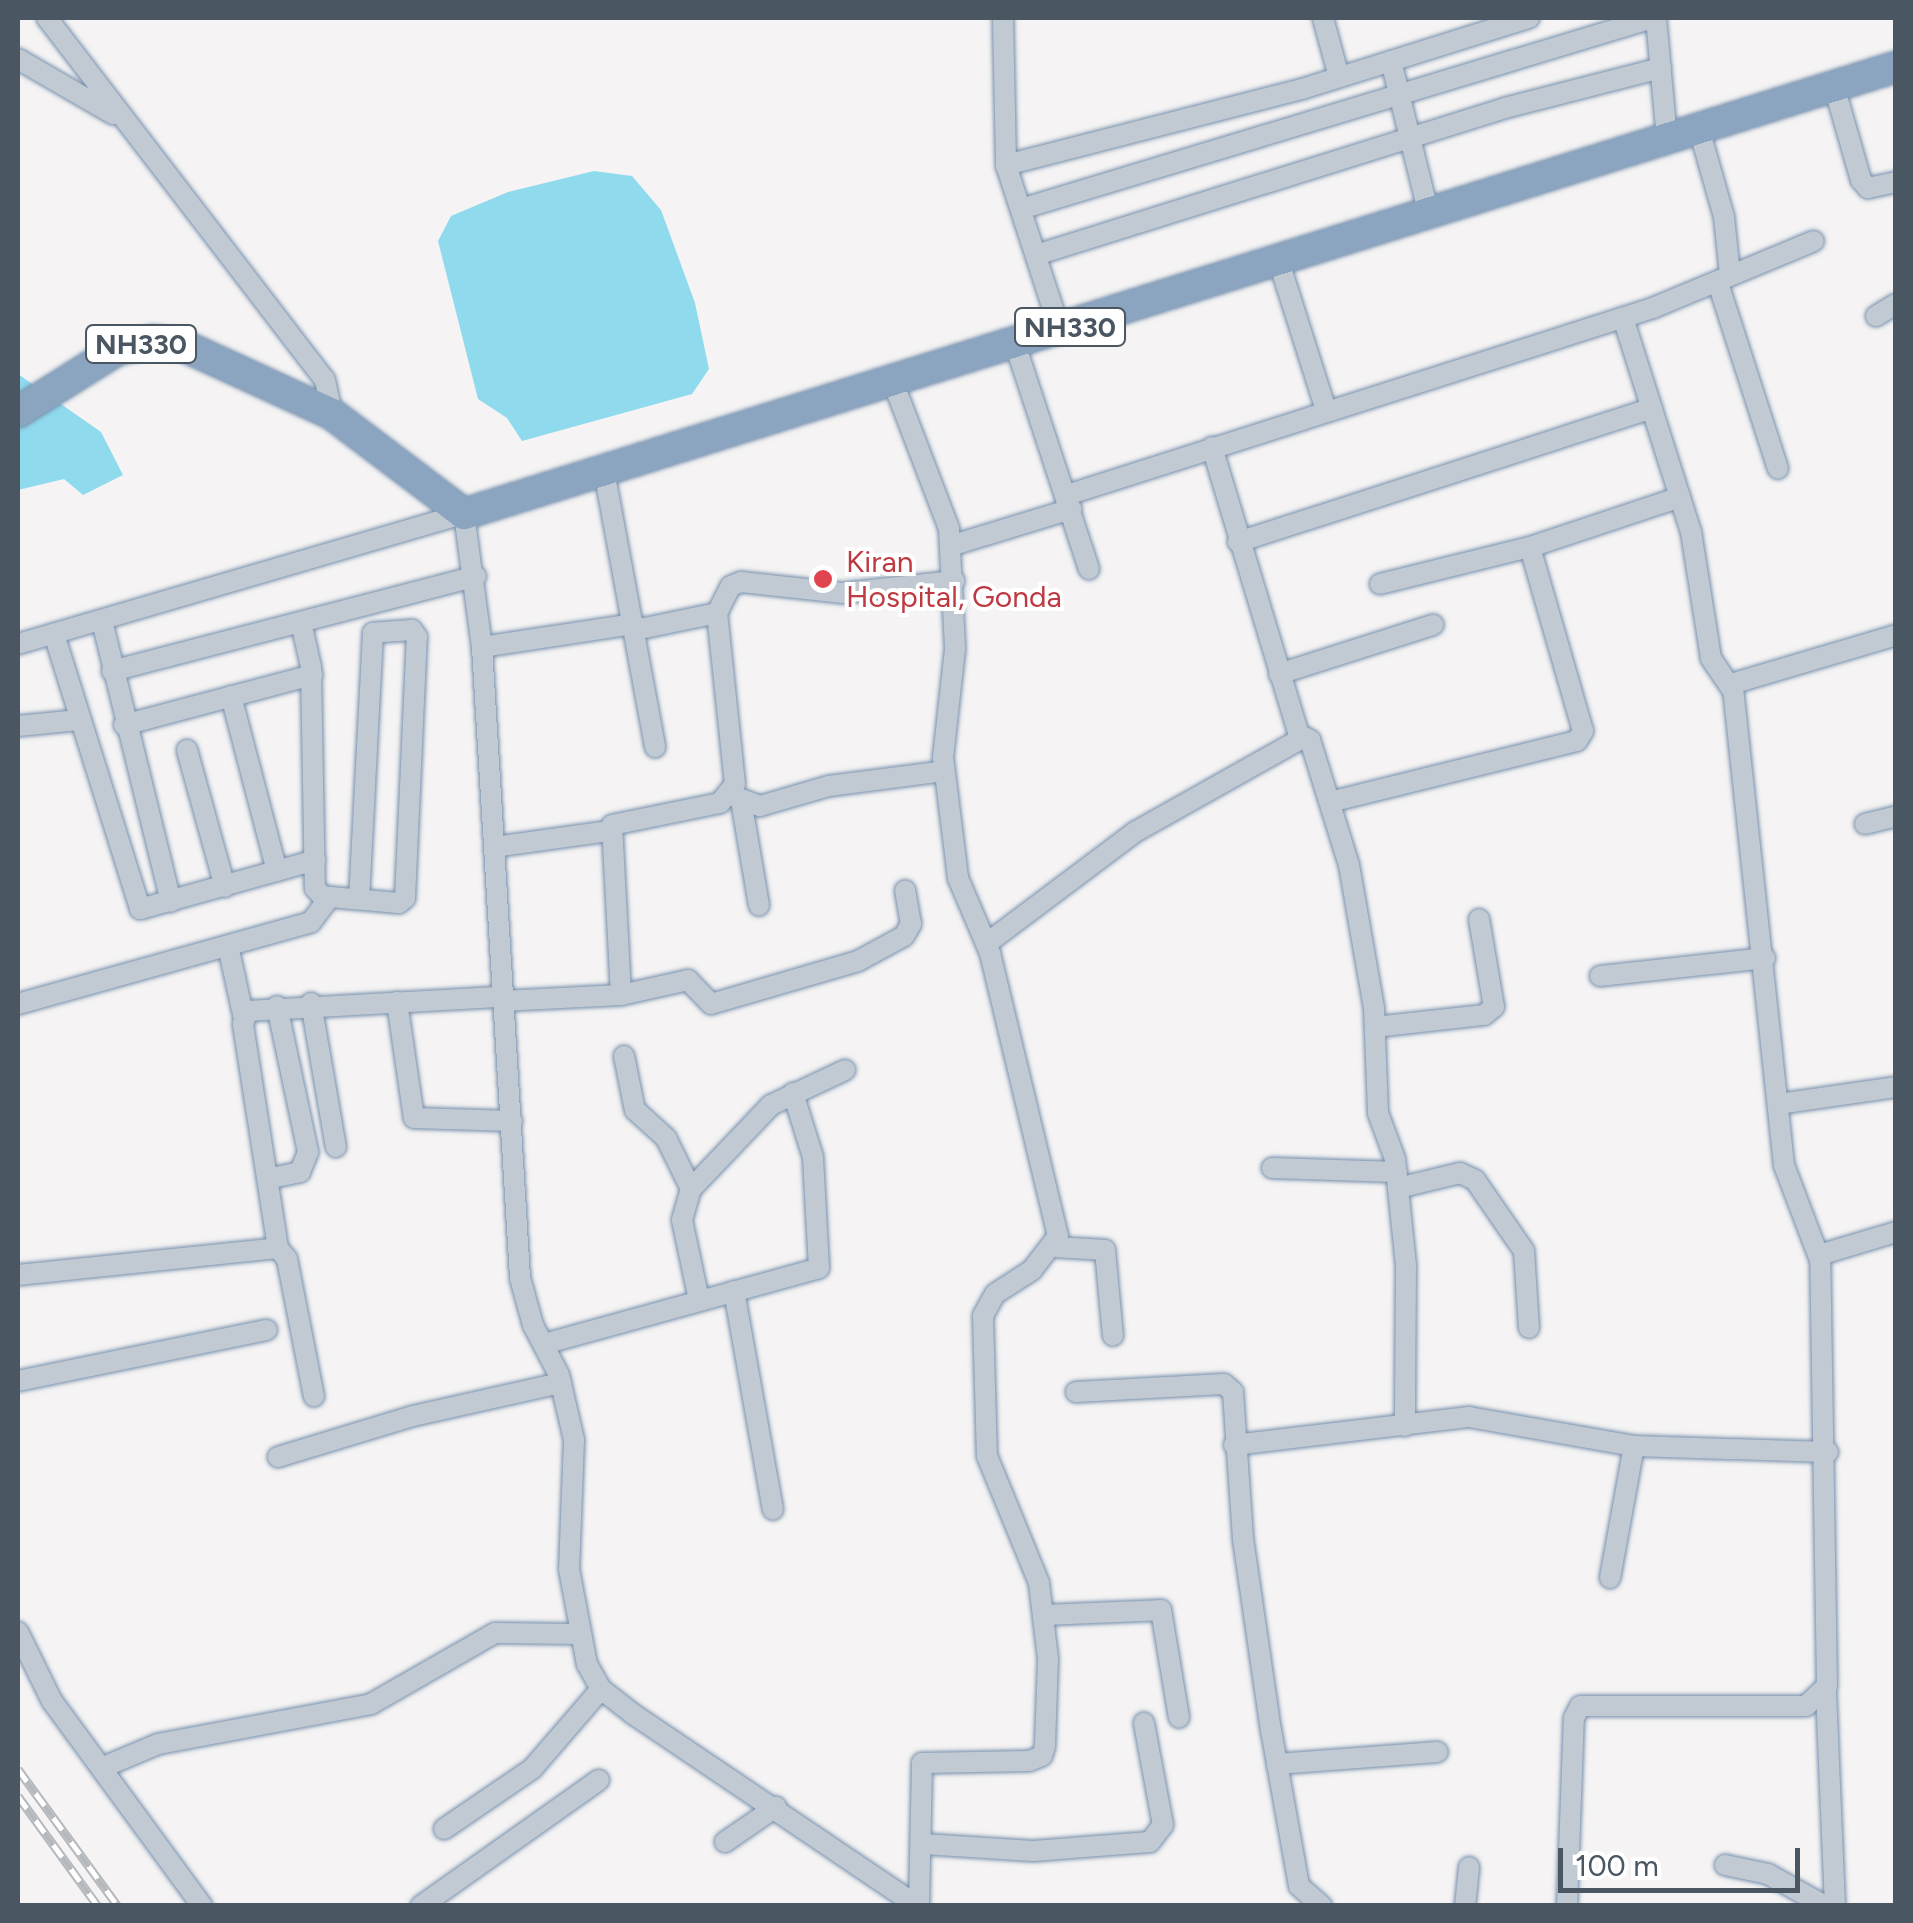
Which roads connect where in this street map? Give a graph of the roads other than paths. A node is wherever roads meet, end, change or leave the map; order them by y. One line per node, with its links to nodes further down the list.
1 (47, 18): 15 (street)
2 (1328, 18): 11 (street)
3 (1529, 18): 6 (street)
4 (1655, 18): 10 (street); 13 (street)
5 (1005, 19): 18 (street)
6 (1466, 27): 8 (street)
7 (18, 59): 15 (street)
8 (1391, 61): 11 (street); 13 (street)
9 (1896, 67): 12 (highway, NH330)
10 (1660, 68): 16 (street); 17 (street)
11 (1339, 77): 18 (street)
12 (1834, 86): 14 (highway, NH330); 19 (street)
13 (1400, 98): 16 (street); 20 (street)
14 (1699, 129): 17 (highway, NH330); 25 (street)
15 (134, 130): 35 (street)
16 (1411, 140): 21 (street); 23 (street)
17 (1667, 140): 21 (highway, NH330)
18 (1006, 164): 20 (street)
19 (1896, 182)
20 (1020, 209): 23 (street)
21 (1430, 214): 24 (highway, NH330)
22 (1814, 242): 25 (street)
23 (1036, 256): 29 (street)
24 (1278, 262): 29 (highway, NH330); 33 (street)
25 (1724, 279): 28 (street); 37 (street)
26 (1896, 304): 27 (street)
27 (1876, 316)
28 (1623, 317): 32 (street); 33 (street)
29 (1060, 330): 30 (highway, NH330)
30 (1016, 344): 31 (highway, NH330); 40 (street)
31 (893, 382): 38 (highway, NH330); 43 (street)
32 (1652, 408): 39 (street); 42 (street)
33 (1326, 410): 36 (street)
34 (18, 412): 35 (highway, NH330)
35 (332, 414): 41 (highway, NH330)
36 (1212, 448): 40 (street); 42 (street)
37 (1778, 469)
38 (604, 471): 41 (highway, NH330); 53 (street)
39 (1680, 497): 44 (street); 61 (street)
40 (1069, 502): 43 (street); 45 (street)
41 (464, 514): 46 (street); 50 (street)
42 (1238, 542): 60 (street)
43 (950, 546): 47 (street)
44 (1530, 547): 48 (street); 71 (street)
45 (1089, 569)
46 (476, 576): 51 (street); 57 (street)
47 (954, 581): 49 (street); 69 (street)
48 (1380, 584)
49 (717, 613): 53 (street); 70 (street)
50 (102, 621): 54 (street); 58 (street)
51 (301, 622): 58 (street); 59 (street)
52 (1432, 625): 60 (street)
53 (635, 627): 57 (street); 67 (street)
54 (54, 634): 56 (street); 63 (street)
55 (1896, 634): 61 (street)
56 (18, 644)
57 (482, 647): 75 (street)
58 (112, 671): 64 (street)
59 (312, 674): 62 (street); 76 (street)
60 (1280, 674): 66 (street)
61 (1731, 684): 87 (street)
62 (231, 696): 64 (street); 77 (street)
63 (79, 720): 65 (street); 82 (street)
64 (124, 725): 82 (street)
65 (18, 726)
66 (1300, 739): 71 (street); 85 (street)
67 (655, 747)
68 (187, 750): 78 (street)
69 (944, 771): 70 (street); 85 (street)
70 (736, 797): 74 (street); 83 (street)
71 (1330, 802): 96 (street)
72 (1896, 816): 73 (street)
73 (1866, 824)
74 (610, 831): 75 (street); 89 (street)
75 (494, 847): 90 (street)
76 (314, 860): 77 (street); 80 (street)
77 (277, 871): 78 (street)
78 (225, 887): 82 (street)
79 (906, 891): 89 (street)
80 (330, 897): 81 (street); 86 (street)
81 (358, 899): 81 (street)
82 (172, 902)
83 (759, 905)
84 (1479, 919): 96 (street)
85 (986, 944): 109 (street)
86 (228, 946): 91 (street); 95 (street)
87 (1765, 958): 88 (street); 101 (street)
88 (1600, 976)
89 (622, 995): 90 (street)
90 (502, 999): 92 (street); 102 (street)
91 (18, 1000)
92 (397, 1002): 93 (street); 102 (street)
93 (310, 1003): 94 (street); 103 (street)
94 (277, 1006): 95 (street); 105 (street)
95 (244, 1019): 105 (street)
96 (1375, 1027): 106 (street)
97 (624, 1056): 107 (street)
98 (846, 1070): 100 (street)
99 (1896, 1086): 101 (street)
100 (793, 1094): 107 (street); 113 (street)
101 (1779, 1104): 111 (street)
102 (512, 1122): 118 (street)
103 (336, 1147)
104 (1272, 1168): 106 (street)
105 (268, 1179): 110 (street)
106 (1397, 1180): 115 (street); 123 (street)
107 (692, 1189): 114 (street)
108 (1896, 1232): 111 (street)
109 (1054, 1247): 117 (street); 130 (street)
110 (278, 1248): 112 (street); 122 (street)
111 (1819, 1255): 126 (street)
112 (18, 1274)
113 (734, 1291): 114 (street); 128 (street)
114 (699, 1300): 118 (street)
115 (1529, 1328)
116 (267, 1330): 119 (street)
117 (1113, 1336)
118 (544, 1344): 120 (street)
119 (18, 1381)
120 (561, 1383): 127 (street); 132 (street)
121 (1076, 1392): 124 (street)
122 (314, 1396)
123 (1405, 1426): 124 (street); 125 (street)
124 (1234, 1445): 138 (street)
125 (1634, 1446): 126 (street); 129 (street)
126 (1828, 1452): 134 (street)
127 (278, 1457)
128 (773, 1510)
129 (1610, 1578)
130 (1043, 1615): 135 (street); 144 (street)
131 (18, 1632): 139 (street)
132 (580, 1634): 133 (street); 139 (street)
133 (601, 1689): 141 (street); 142 (street)
134 (1826, 1690): 152 (street); 154 (street)
135 (1179, 1717)
136 (1144, 1723): 144 (street)
137 (1438, 1752): 138 (street)
138 (1277, 1764): 150 (street)
139 (101, 1768): 147 (street)
140 (599, 1780): 148 (street)
141 (776, 1806): 143 (street); 149 (street)
142 (444, 1829)
143 (725, 1842)
144 (922, 1844): 149 (street)
145 (1725, 1866): 153 (street)
146 (1468, 1867): 151 (street)
147 (202, 1906)
148 (421, 1906)
149 (918, 1906)
150 (1322, 1906)
151 (1466, 1906)
152 (1566, 1906)
153 (1825, 1906)
154 (1835, 1906)

